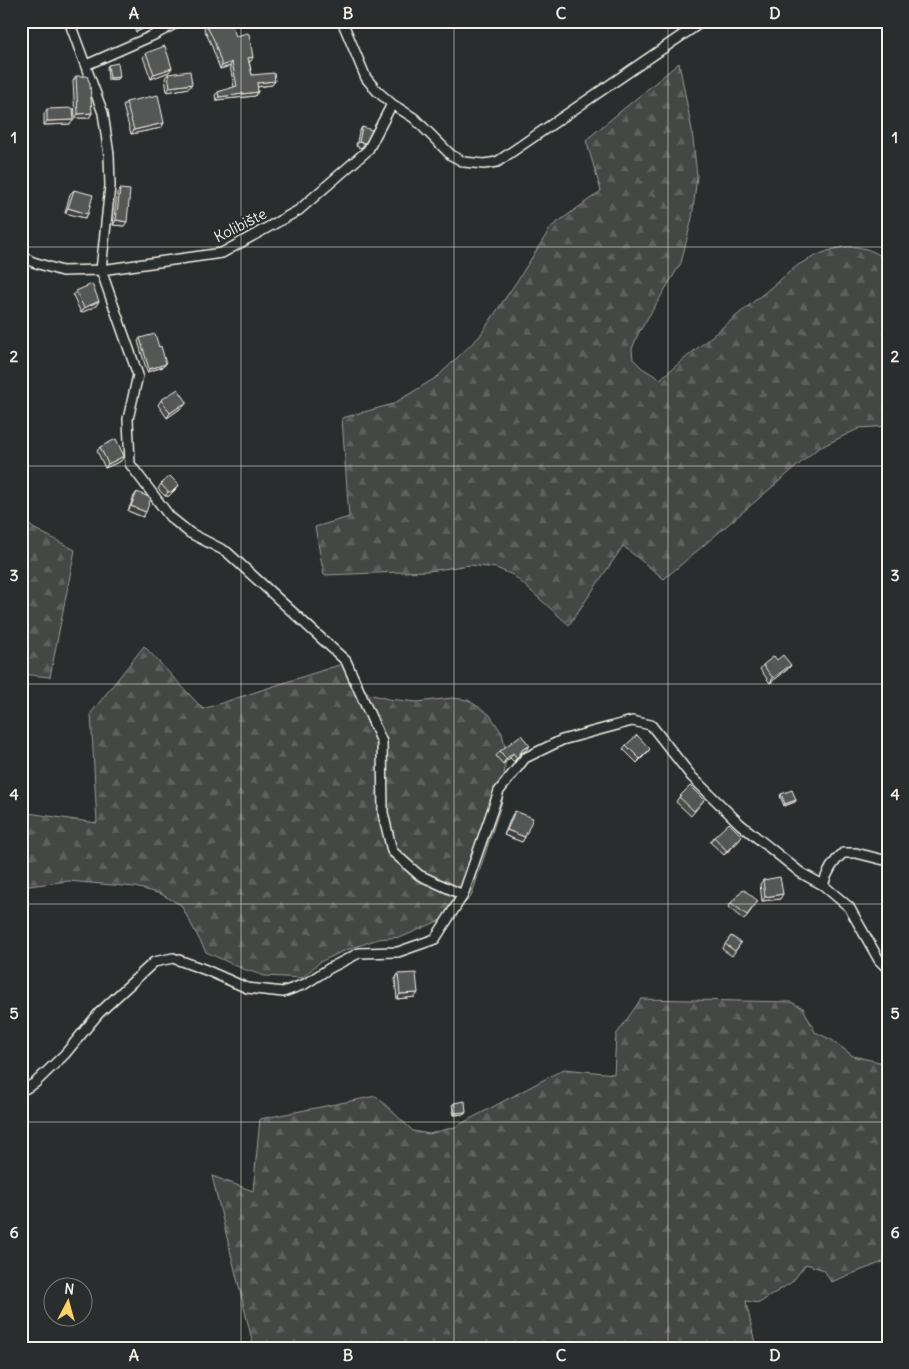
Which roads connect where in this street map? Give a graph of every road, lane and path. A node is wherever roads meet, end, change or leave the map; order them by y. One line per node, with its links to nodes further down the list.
1 (69, 21): 5 (street)
2 (180, 21): 5 (street)
3 (342, 21): 6 (street)
4 (702, 21): 6 (street)
5 (86, 65): 8 (street)
6 (392, 104): 8 (street, Kolibište)
7 (21, 256): 8 (street, Kolibište)
8 (101, 270): 11 (street)
9 (888, 861): 10 (street)
10 (823, 885): 11 (street); 12 (street)
11 (462, 895): 13 (street)
12 (888, 969)
13 (21, 1091)

